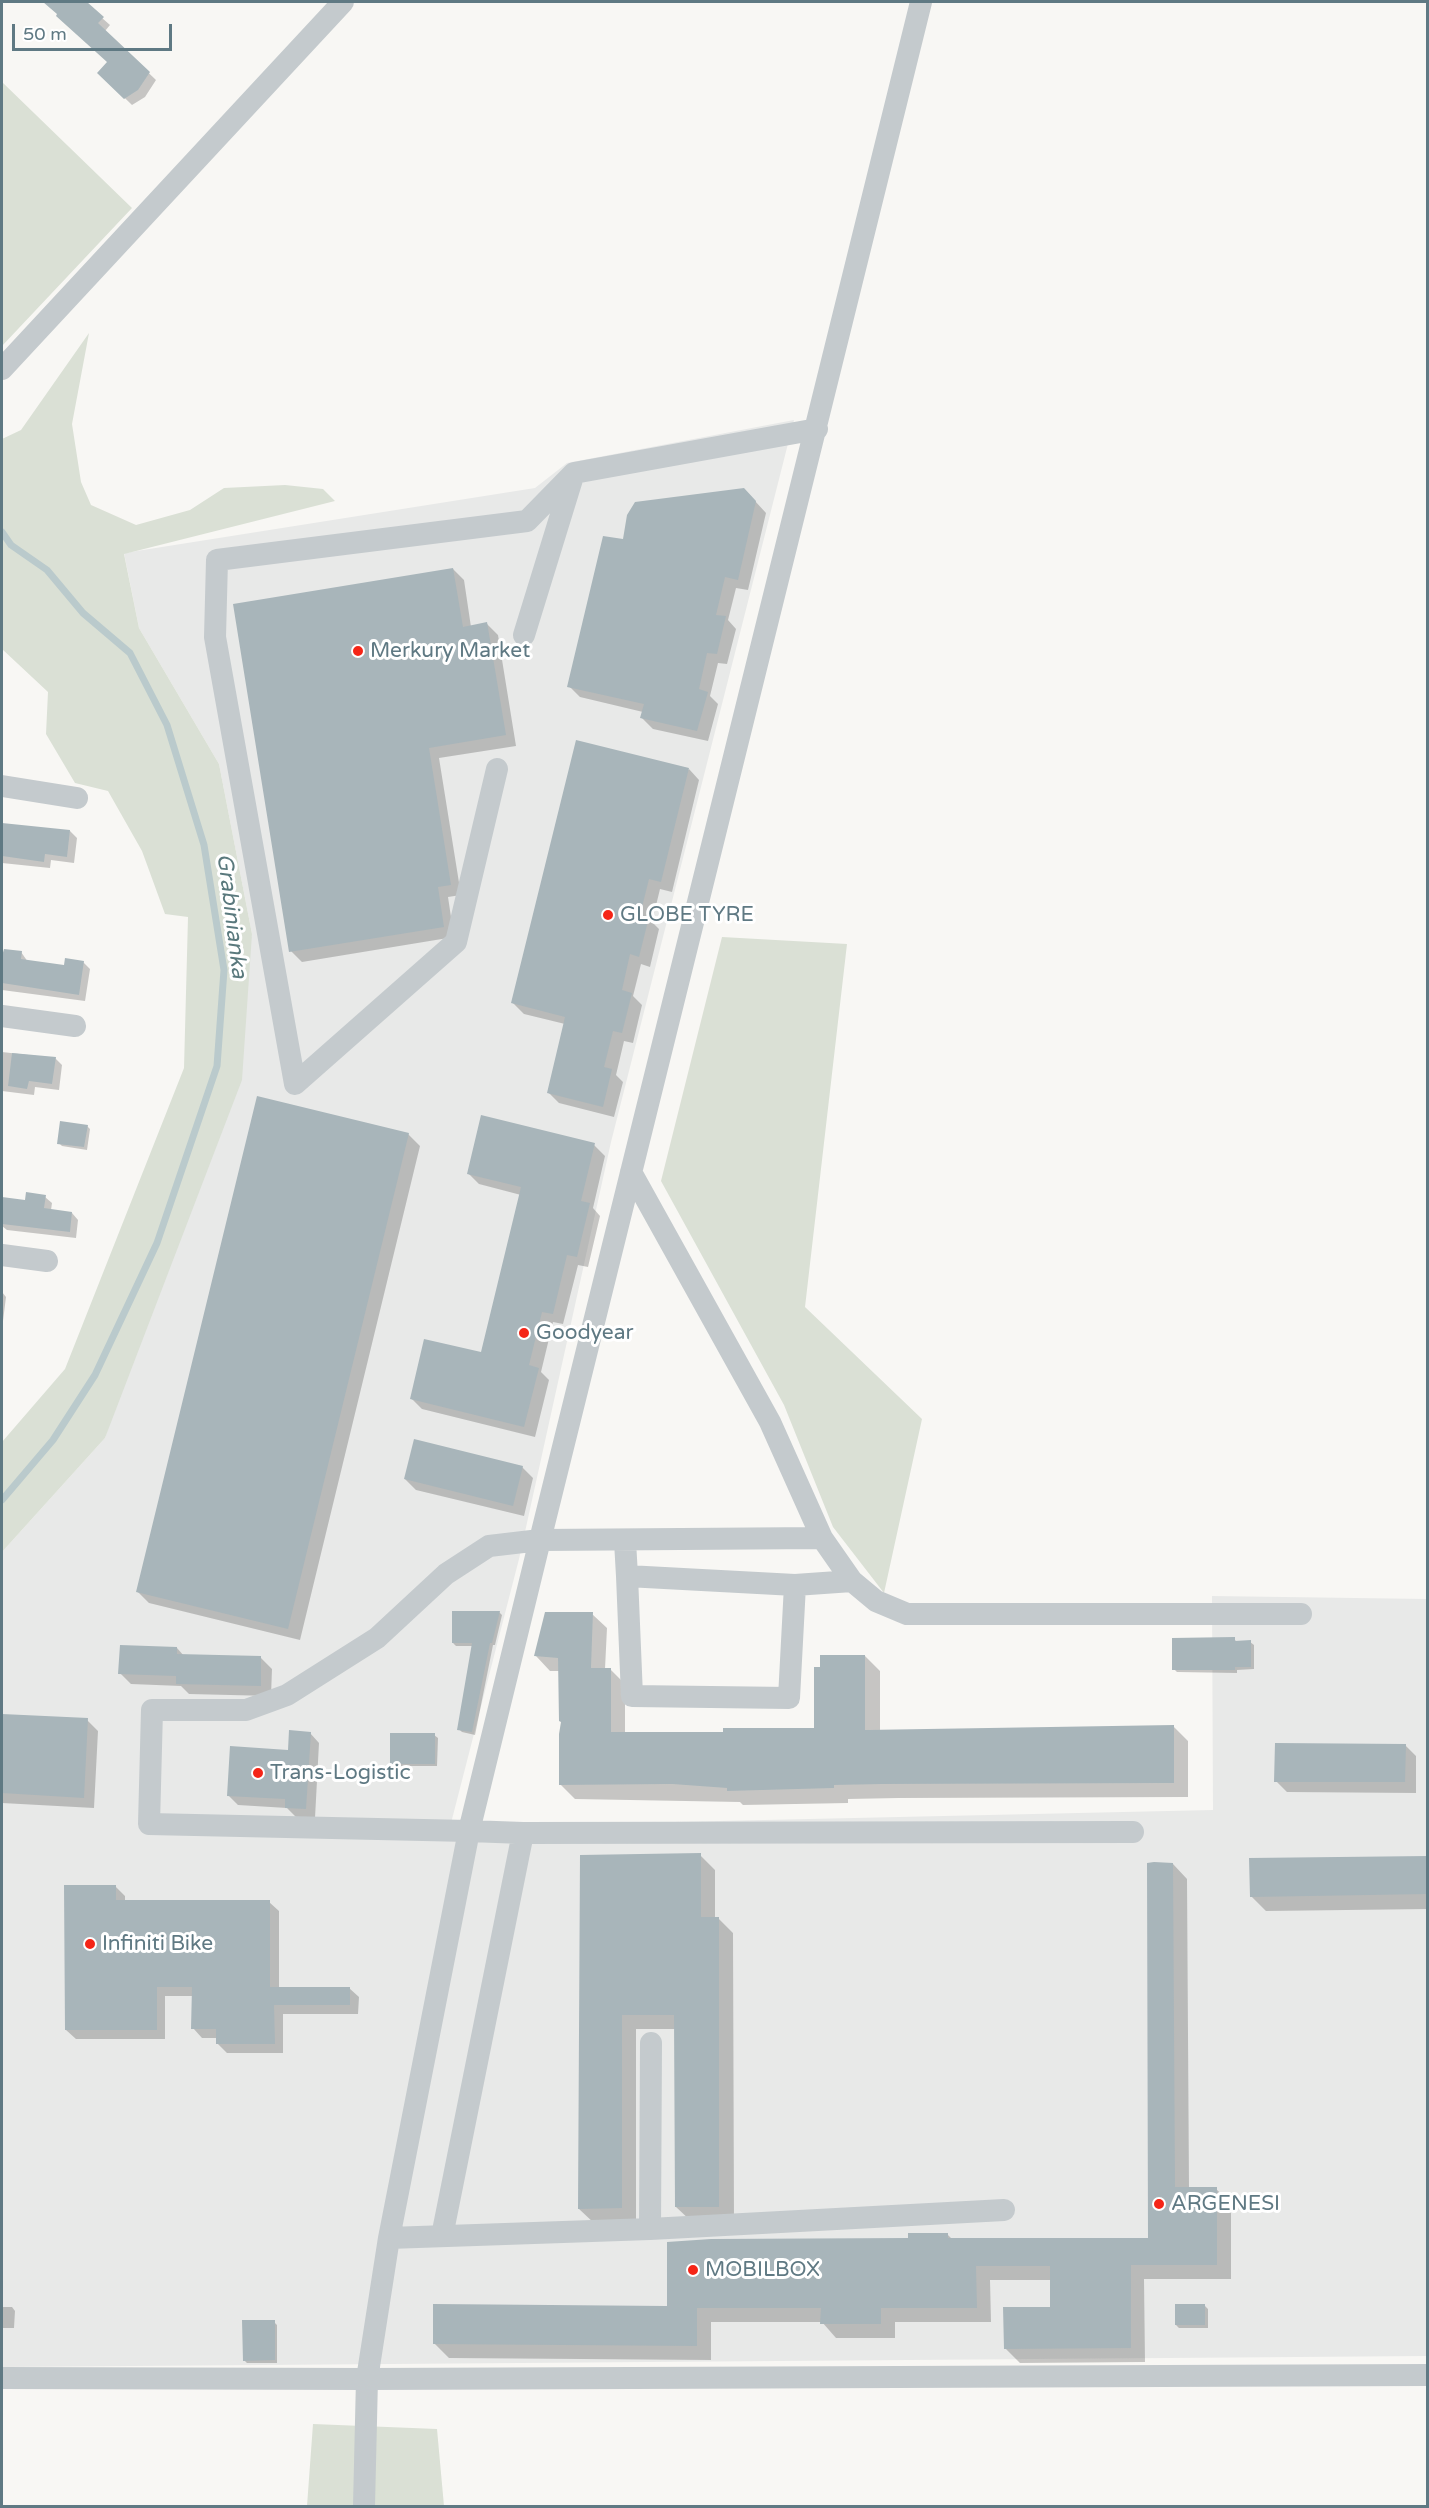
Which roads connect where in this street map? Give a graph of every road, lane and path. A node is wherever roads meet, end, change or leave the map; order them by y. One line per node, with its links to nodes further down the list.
1 (343, 2): 3 (street)
2 (921, 2): 4 (street)
3 (2, 369)
4 (817, 429): 5 (street); 12 (street)
5 (574, 473): 6 (street); 7 (street)
6 (524, 635)
7 (497, 769)
8 (2, 786): 9 (street)
9 (77, 798)
10 (2, 1016): 11 (street)
11 (75, 1026)
12 (631, 1172): 15 (street); 16 (street)
13 (2, 1255): 14 (street)
14 (47, 1260)
15 (822, 1538): 17 (street); 19 (street)
16 (540, 1540): 17 (street); 22 (street); 22 (street)
17 (625, 1541): 18 (street)
18 (627, 1576): 20 (street); 20 (street)
19 (852, 1581): 20 (street); 21 (street)
20 (795, 1585)
21 (1301, 1614)
22 (470, 1831): 24 (street); 29 (street)
23 (1133, 1832): 24 (street)
24 (523, 1833): 28 (street)
25 (651, 2043): 27 (street)
26 (1004, 2210): 27 (street)
27 (650, 2229): 28 (street)
28 (442, 2236): 29 (street)
29 (389, 2238): 32 (street)
30 (1428, 2375): 32 (street)
31 (2, 2378): 32 (street)
32 (367, 2379): 33 (street)
33 (364, 2506)

